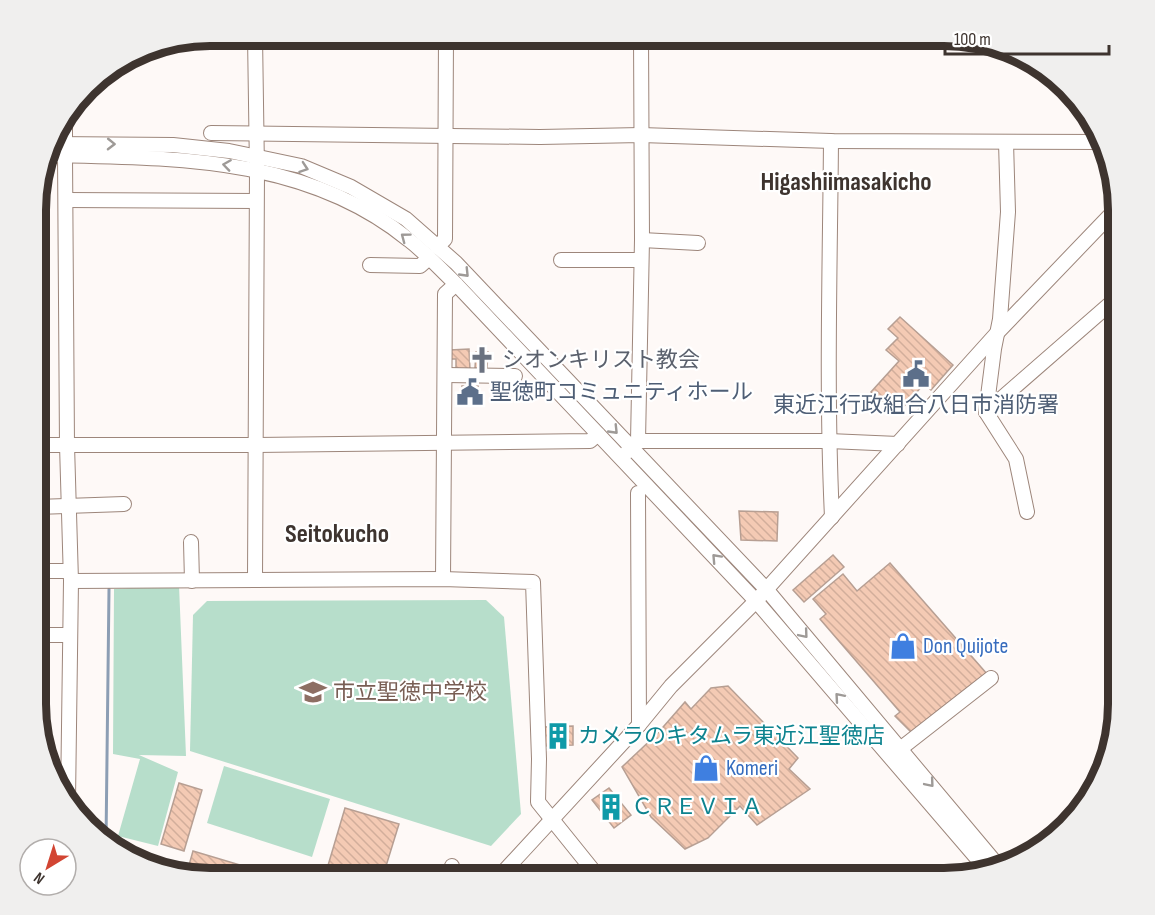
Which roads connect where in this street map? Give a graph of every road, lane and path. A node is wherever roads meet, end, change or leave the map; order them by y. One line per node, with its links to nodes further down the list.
1 (255, 47): 4 (street)
2 (446, 47): 6 (street)
3 (641, 47): 7 (street)
4 (256, 133): 5 (street); 6 (street); 12 (street)
5 (211, 134)
6 (445, 135): 7 (street); 18 (street)
7 (641, 135): 8 (street); 16 (street)
8 (831, 141): 9 (street); 29 (street)
9 (1006, 142): 10 (street); 24 (street)
10 (1094, 142)
11 (61, 148): 12 (street); 13 (street)
12 (257, 163): 14 (street); 18 (street)
13 (66, 200): 14 (street); 34 (street)
14 (256, 201): 35 (street)
15 (1108, 217): 24 (street)
16 (642, 240): 17 (street); 20 (street)
17 (698, 243)
18 (433, 252): 21 (street); 22 (street); 31 (street, one-way to 31)
19 (561, 260): 20 (street)
20 (641, 260): 31 (street)
21 (370, 265)
22 (456, 284): 25 (street); 28 (street)
23 (1108, 306): 27 (street)
24 (998, 332): 27 (street); 32 (street)
25 (446, 375): 26 (street); 30 (street)
26 (514, 376)
27 (986, 412): 41 (street)
28 (598, 434): 30 (street); 36 (street)
29 (829, 441): 31 (street); 32 (street); 42 (street)
30 (445, 442): 35 (street); 46 (street)
31 (635, 444): 36 (street); 49 (street)
32 (898, 444): 42 (street)
33 (47, 445): 34 (street)
34 (68, 445): 35 (street); 40 (street)
35 (256, 445): 47 (street)
36 (621, 458): 50 (street, one-way to 36)
37 (638, 493): 54 (street)
38 (124, 504): 40 (street)
39 (47, 507): 40 (street)
40 (69, 507): 45 (street)
41 (1027, 512)
42 (832, 517): 49 (street)
43 (190, 542): 48 (street)
44 (47, 572): 45 (street)
45 (71, 576): 48 (street); 52 (street)
46 (443, 579): 47 (street); 57 (street)
47 (255, 580): 48 (street)
48 (192, 581)
49 (766, 589): 50 (street); 55 (street, one-way to 55)
50 (756, 601): 54 (street); 55 (street, one-way to 50)
51 (47, 634): 52 (street)
52 (70, 635): 56 (street)
53 (992, 678): 55 (street)
54 (639, 725): 57 (street)
55 (896, 753): 58 (street, one-way to 58); 59 (street)
56 (68, 785)
57 (552, 820): 60 (street); 61 (street)
58 (994, 861)
59 (982, 864)
60 (507, 868)
61 (591, 868)

